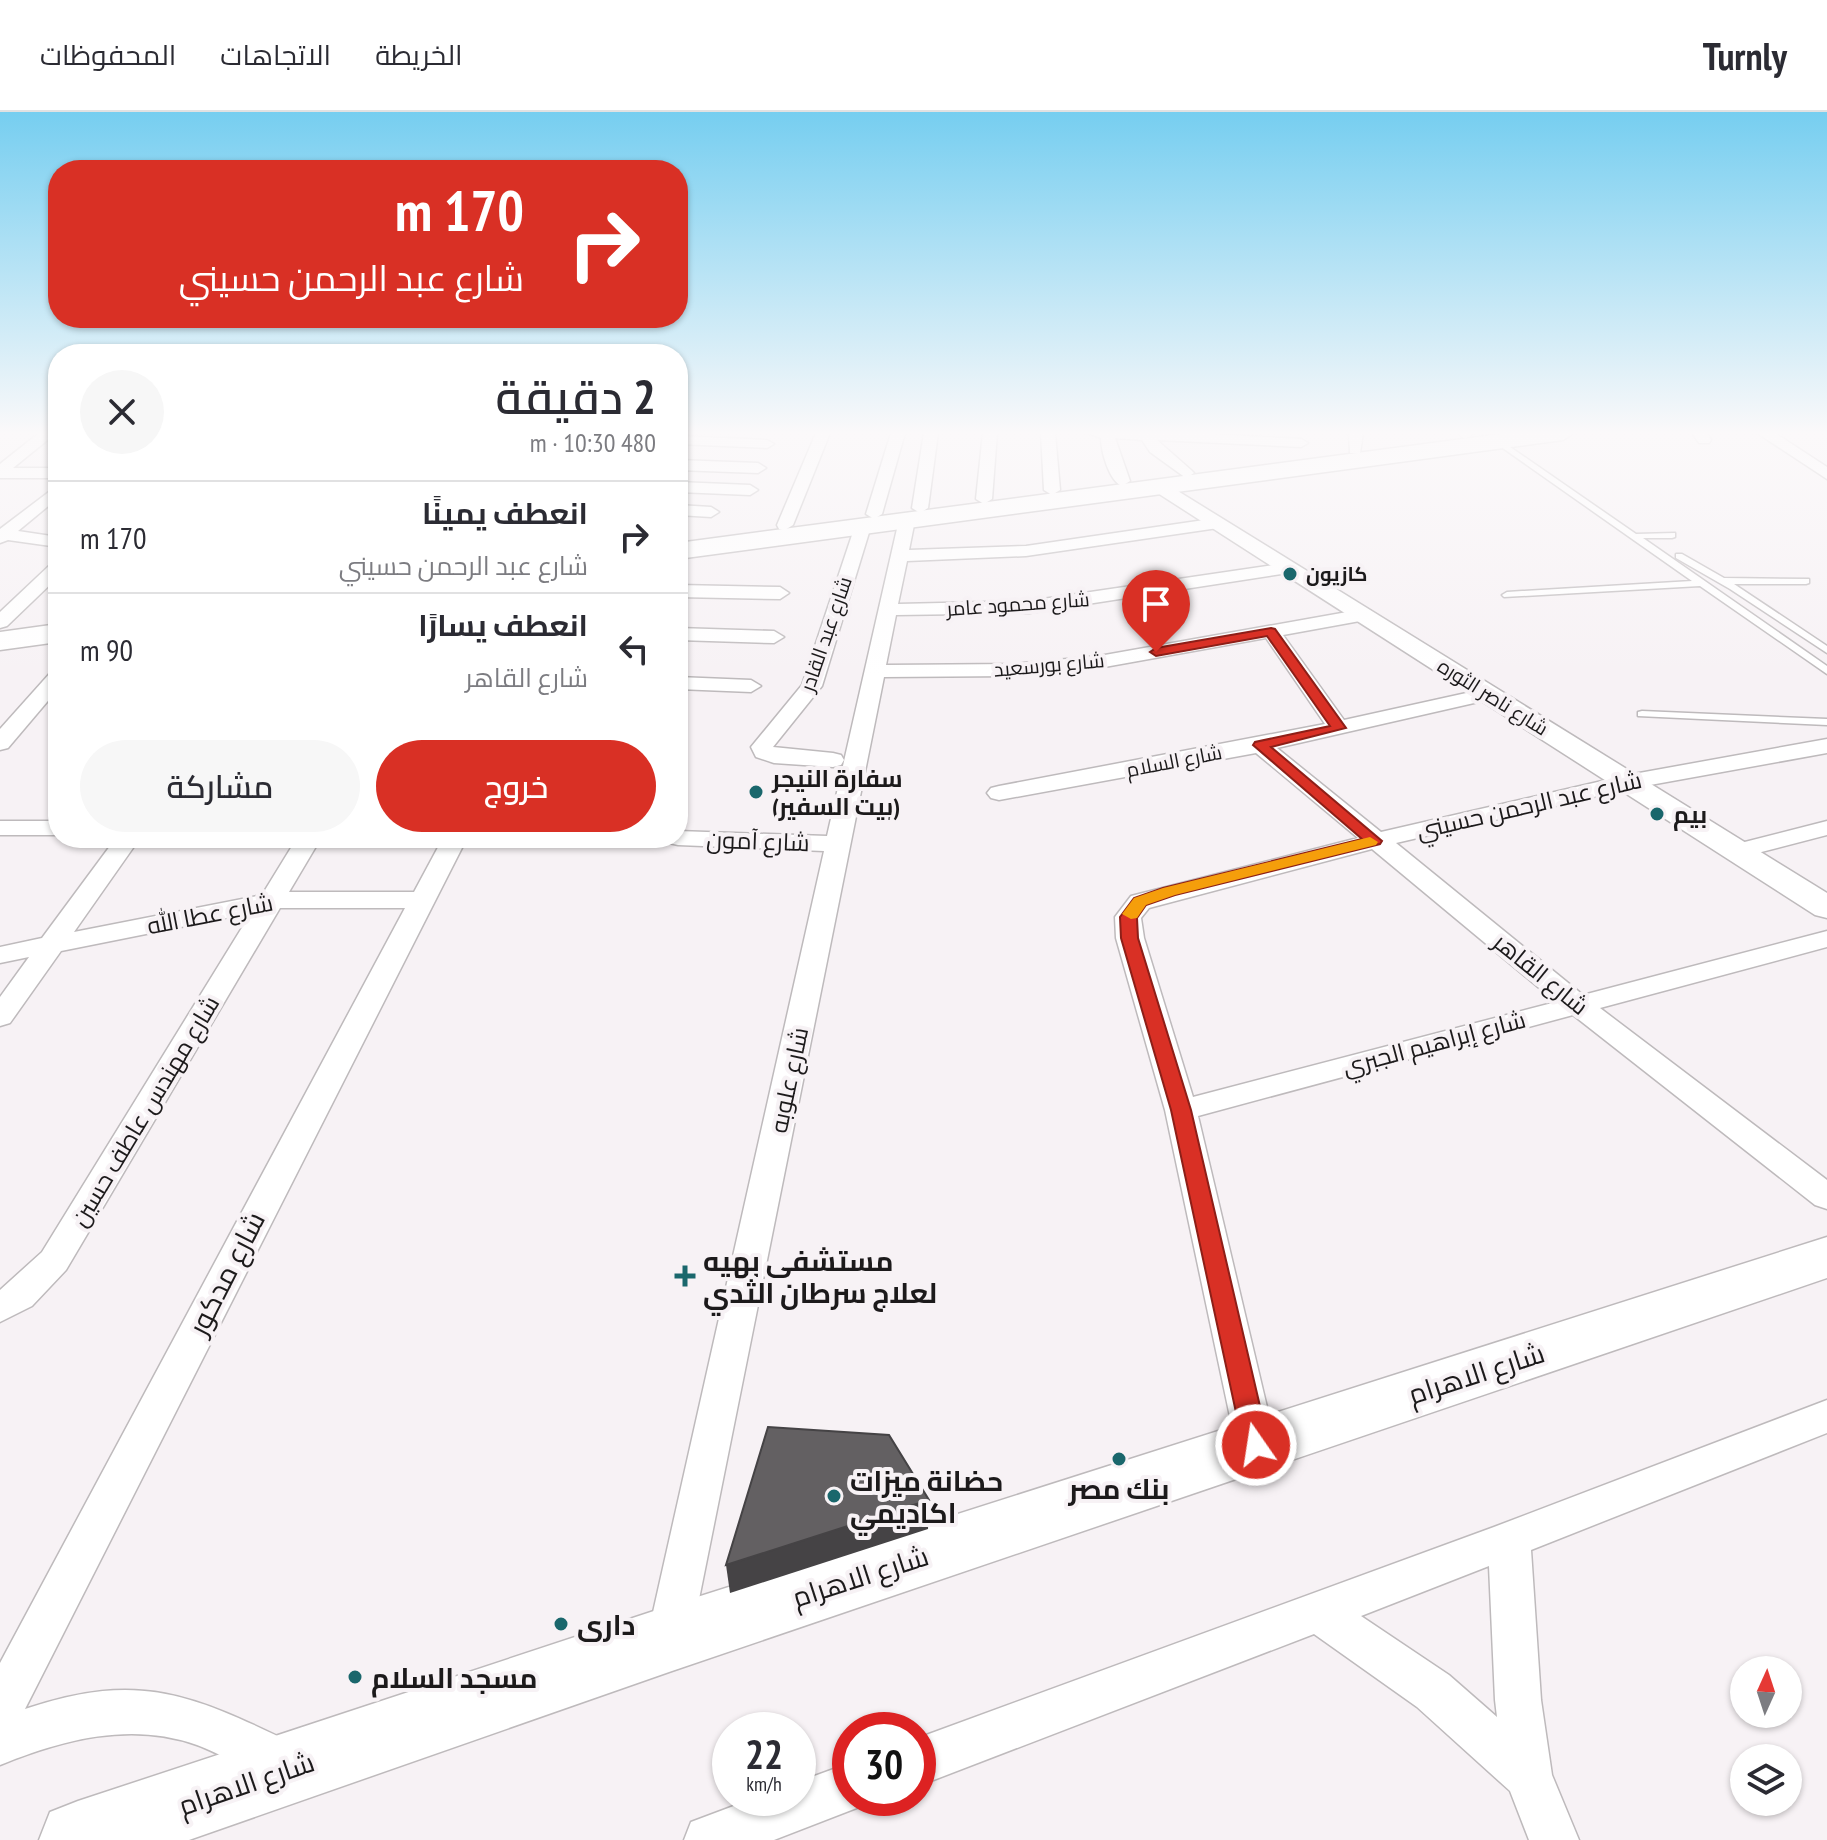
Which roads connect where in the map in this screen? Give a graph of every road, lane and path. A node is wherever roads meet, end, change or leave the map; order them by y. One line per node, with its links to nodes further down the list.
1 (29, 514): 13 (street)
2 (790, 514): 11 (street)
3 (870, 514): 9 (street)
4 (914, 514): 5 (main road); 9 (main road); 18 (street, شارع علوبه)
5 (917, 514)
6 (1203, 514): 10 (street, شارع ناصر الثوره)
7 (1606, 514): 14 (lane)
8 (1613, 514): 14 (lane)
9 (868, 520): 11 (main road); 17 (main road); 50 (street, شارع عبد القادر)
10 (1218, 523): 18 (street); 19 (street, شارع ناصر الثوره)
11 (785, 525): 15 (main road)
12 (1672, 535): 14 (lane)
13 (1, 536): 16 (street)
14 (1641, 536): 22 (lane); 23 (lane)
15 (688, 538)
16 (48, 541)
17 (688, 549)
18 (900, 556): 27 (street, شارع علوبه)
19 (1288, 568): 27 (street, شارع محمود عامر); 28 (street, شارع ناصر الثوره)
20 (48, 576): 29 (street)
21 (1806, 581): 22 (lane)
22 (1728, 584): 23 (lane); 37 (lane)
23 (1707, 585): 26 (lane); 39 (lane)
24 (688, 591): 25 (street)
25 (780, 593)
26 (1507, 595)
27 (888, 610): 38 (street, شارع علوبه)
28 (1364, 615): 32 (street, شارع بورسعيد); 43 (street, شارع ناصر الثوره)
29 (0, 622)
30 (48, 622): 31 (main road)
31 (0, 629)
32 (1271, 632): 38 (street, شارع بورسعيد); 46 (street)
33 (48, 634): 36 (main road)
34 (688, 634): 35 (street)
35 (774, 637)
36 (0, 641)
37 (1827, 650)
38 (876, 671): 58 (street, شارع علوبه)
39 (1827, 671)
40 (688, 683): 41 (street)
41 (751, 686)
42 (48, 688): 47 (street)
43 (1489, 694): 46 (street, شارع السلام); 51 (street, شارع ناصر الثوره)
44 (1642, 714): 45 (lane)
45 (1827, 722)
46 (1339, 728): 48 (street, شارع السلام)
47 (0, 743)
48 (1260, 745): 52 (street, شارع السلام); 57 (street, شارع القاهر)
49 (1827, 746): 51 (street, شارع عبد الرحمن حسيني)
50 (833, 760)
51 (1628, 782): 57 (street, شارع عبد الرحمن حسيني); 62 (street, شارع ناصر الثوره)
52 (999, 793)
53 (0, 828): 54 (street)
54 (48, 828)
55 (1827, 828): 62 (street)
56 (688, 838): 58 (street, شارع آمون)
57 (1374, 841): 69 (street, شارع القاهر); 71 (street, شارع عبد الرحمن حسيني)
58 (839, 844): 79 (street, شارع علوبه)
59 (121, 848): 67 (street)
60 (303, 848): 63 (street, شارع مهندس عاطف حسين)
61 (450, 848): 64 (street, شارع مدكور)
62 (1738, 851): 65 (street, شارع ناصر الثوره)
63 (274, 900): 64 (street, شارع عطا الله); 67 (street, شارع عطا الله); 74 (street, شارع مهندس عاطف حسين)
64 (422, 900): 80 (street, شارع مدكور)
65 (1827, 908)
66 (1827, 939): 69 (street, شارع إبراهيم الجبري)
67 (51, 946): 68 (street, شارع عطا الله); 70 (street)
68 (0, 955)
69 (1578, 1005): 71 (street, شارع إبراهيم الجبري); 72 (street, شارع القاهر)
70 (0, 1017)
71 (1181, 1110): 76 (street)
72 (1827, 1197)
73 (1827, 1257): 76 (main road, شارع الاهرام)
74 (0, 1308)
75 (1827, 1416): 77 (street)
76 (1256, 1445): 79 (main road, شارع الاهرام)
77 (1509, 1540): 78 (street); 84 (street)
78 (1319, 1612): 82 (street); 84 (street)
79 (669, 1639): 83 (main road, شارع الاهرام)
80 (0, 1709)
81 (0, 1742): 83 (street)
82 (936, 1755)
83 (291, 1768): 86 (main road, شارع الاهرام)
84 (1528, 1775): 88 (street)
85 (832, 1794): 87 (street)
86 (78, 1840)
87 (709, 1840)
88 (1554, 1840)

